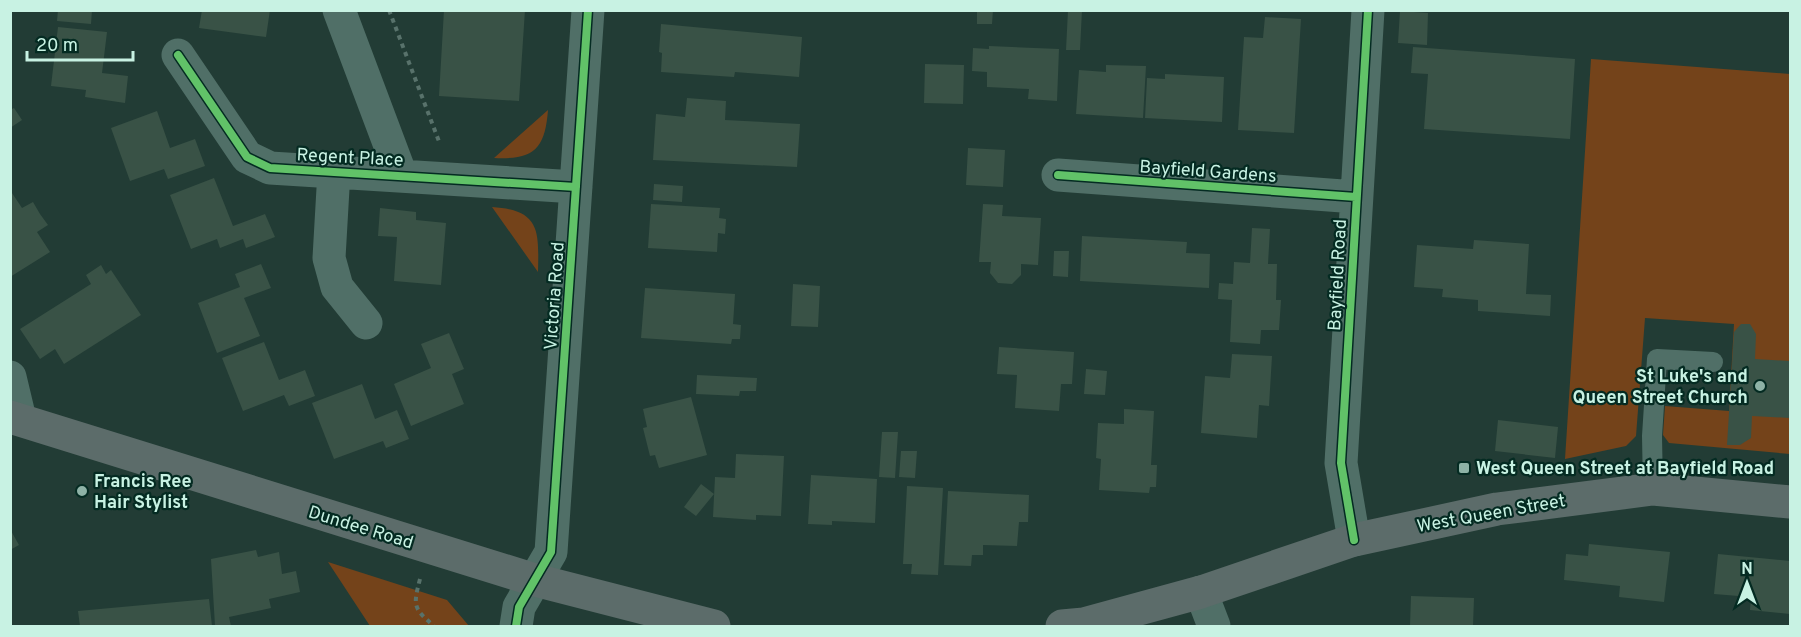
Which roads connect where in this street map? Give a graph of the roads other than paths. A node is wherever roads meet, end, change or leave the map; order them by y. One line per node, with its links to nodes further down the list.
1 (339, 10): 6 (street, Regent Place)
2 (588, 10): 8 (street, Victoria Road)
3 (1368, 10): 9 (street, Bayfield Road)
4 (178, 55): 5 (street, Regent Place)
5 (334, 171): 6 (street, Regent Place); 10 (street, Regent Place)
6 (401, 175): 8 (street, Regent Place)
7 (1058, 175): 9 (street, Bayfield Gardens)
8 (576, 187): 17 (street, Victoria Road)
9 (1356, 197): 16 (street, Bayfield Road)
10 (366, 323)
11 (1713, 362): 14 (lane)
12 (10, 377): 13 (street)
13 (15, 418): 17 (main road, Dundee Road)
14 (1653, 489): 15 (main road, West Queen Street); 16 (main road, West Queen Street)
15 (1791, 502)
16 (1354, 540): 18 (main road, West Queen Street)
17 (535, 580): 19 (street, Victoria Road); 20 (main road, Dundee Road)
18 (1201, 592): 21 (main road); 22 (street)
19 (516, 627)
20 (714, 627)
21 (1062, 627)
22 (1214, 627)

